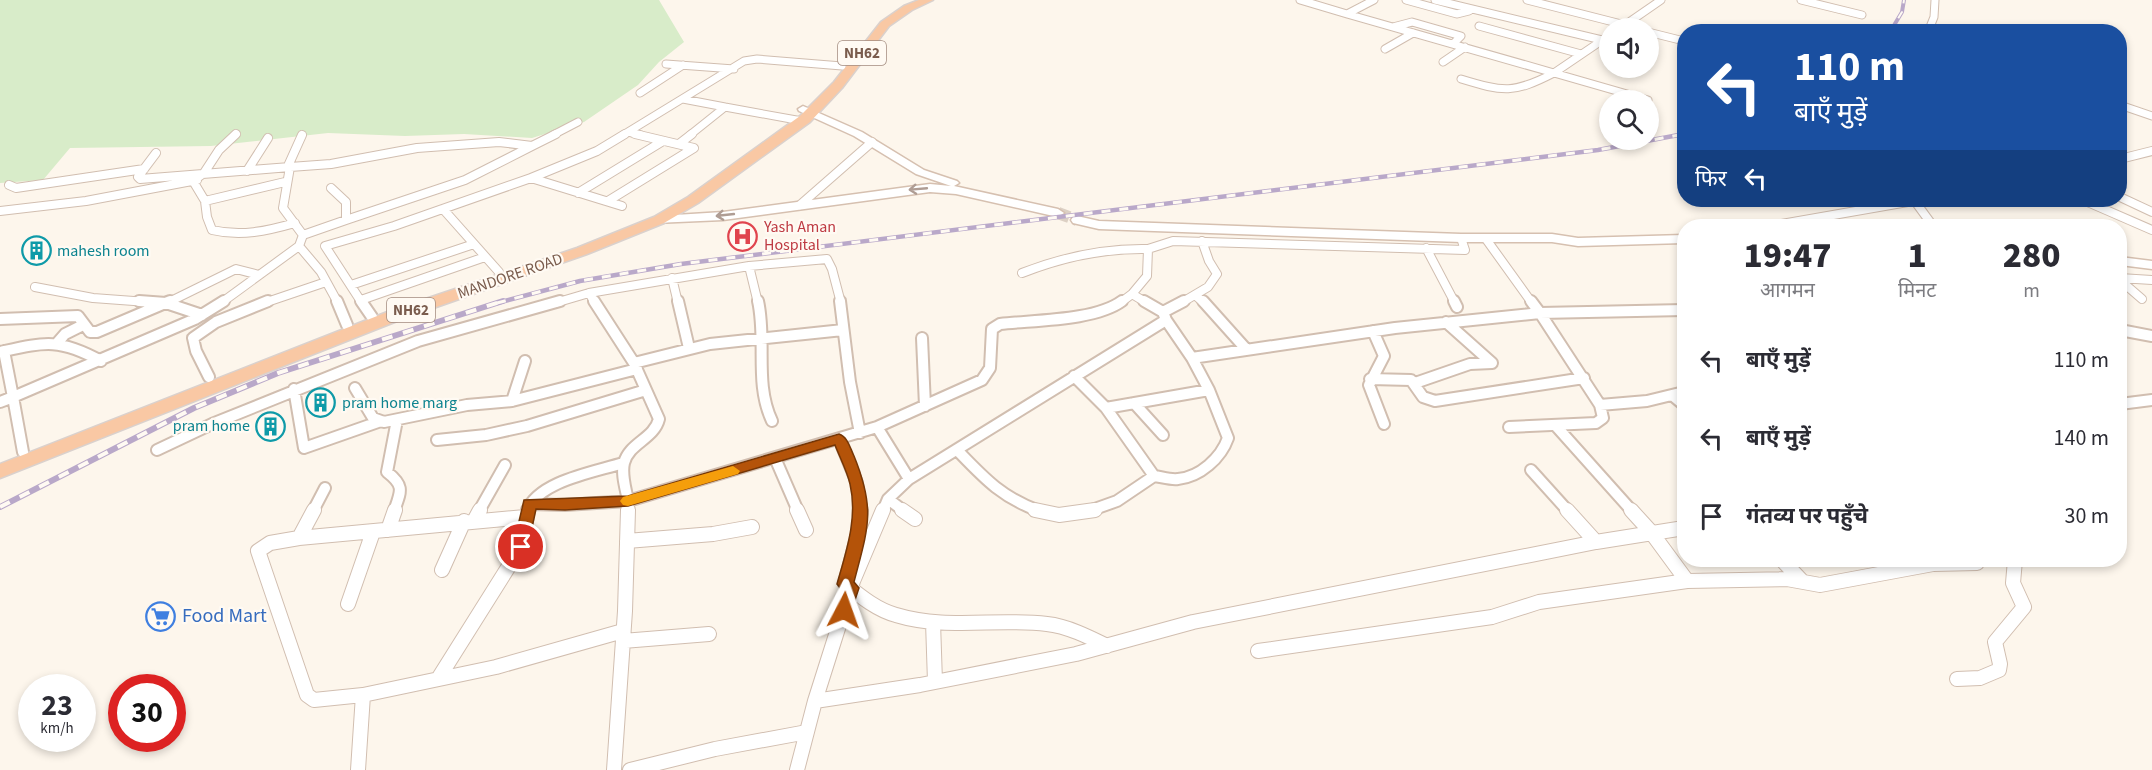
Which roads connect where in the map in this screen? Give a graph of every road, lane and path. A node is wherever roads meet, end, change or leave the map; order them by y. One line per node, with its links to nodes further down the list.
1 (914, 0): 32 (highway, MANDORE ROAD / NH62)
2 (928, 0): 41 (highway, MANDORE ROAD / NH62)
3 (1300, 0): 13 (street)
4 (1374, 0): 13 (street)
5 (1406, 0): 12 (street)
6 (1435, 0): 12 (street)
7 (1527, 0): 16 (street)
8 (1647, 0): 11 (street)
9 (1801, 0): 14 (street)
10 (1935, 0): 17 (street)
11 (1660, 1): 15 (street)
12 (1471, 9): 22 (street)
13 (1347, 14): 19 (street)
14 (1862, 15)
15 (1635, 18)
16 (1599, 20)
17 (1931, 24)
18 (1479, 26): 28 (street)
19 (1393, 27): 20 (street); 25 (street)
20 (1413, 33): 25 (street); 27 (street)
21 (1659, 35): 23 (street)
22 (1599, 39)
23 (1677, 39)
24 (1599, 42): 28 (street)
25 (1453, 44): 26 (street)
26 (1465, 47): 29 (street); 34 (street)
27 (1385, 49)
28 (1581, 54): 34 (street)
29 (1443, 62)
30 (666, 63): 31 (street)
31 (683, 65): 33 (street); 37 (street)
32 (842, 66): 33 (street); 41 (highway, MANDORE ROAD / NH62)
33 (734, 69): 38 (street)
34 (1554, 73): 35 (street); 36 (street)
35 (1461, 79)
36 (1613, 90)
37 (640, 93)
38 (683, 99): 39 (street); 44 (street)
39 (725, 107): 41 (street); 50 (street)
40 (2127, 107): 42 (street)
41 (802, 115): 49 (main road); 81 (highway, MANDORE ROAD / NH62); 98 (highway, MANDORE ROAD / NH62)
42 (2152, 116)
43 (578, 122): 51 (street)
44 (628, 132): 48 (street); 60 (street)
45 (236, 134): 58 (street)
46 (302, 135): 55 (street)
47 (268, 138): 57 (street)
48 (663, 141): 50 (street); 65 (street)
49 (872, 142): 69 (street); 85 (main road)
50 (679, 144): 68 (street)
51 (532, 146): 55 (street); 80 (street)
52 (2152, 151): 54 (street)
53 (156, 153): 56 (street)
54 (2127, 156)
55 (289, 166): 57 (street); 62 (street)
56 (144, 169): 58 (street); 63 (street)
57 (247, 171): 59 (street)
58 (204, 173): 59 (street); 61 (street)
59 (221, 173): 61 (street)
60 (531, 178): 65 (street); 73 (street)
61 (193, 181): 67 (street); 75 (street)
62 (285, 182): 67 (street); 82 (street)
63 (6, 186)
64 (331, 188): 80 (street)
65 (578, 193): 68 (street)
66 (2127, 200): 74 (street)
67 (205, 201): 82 (street)
68 (608, 201): 70 (street)
69 (800, 205): 76 (main road, one-way to 69); 81 (main road, one-way to 81)
70 (622, 206)
71 (1881, 207): 77 (street)
72 (2099, 207): 78 (street)
73 (443, 209): 91 (street); 105 (street)
74 (2149, 209)
75 (0, 211)
76 (1058, 213)
77 (1819, 219)
78 (2127, 219)
79 (2127, 219): 83 (street)
80 (346, 220): 89 (street)
81 (658, 220): 178 (highway, MANDORE ROAD / NH62)
82 (295, 223): 89 (street)
83 (2152, 230)
84 (1677, 232): 86 (main road)
85 (1461, 238): 87 (main road); 92 (street)
86 (1552, 238): 87 (main road); 88 (main road)
87 (1486, 239): 116 (street)
88 (1677, 239)
89 (301, 241): 100 (street); 104 (street)
90 (1202, 241): 92 (street); 93 (street); 110 (street)
91 (474, 244): 94 (street); 105 (street)
92 (1426, 248): 114 (street)
93 (1148, 249): 99 (street); 109 (street)
94 (485, 256): 98 (street); 112 (street)
95 (2127, 264): 97 (main road)
96 (749, 266): 101 (street); 124 (street); 128 (street)
97 (2152, 266)
98 (499, 272): 118 (highway, MANDORE ROAD / NH62)
99 (1022, 273)
100 (259, 275): 113 (street); 117 (street)
101 (672, 278): 108 (street); 131 (street)
102 (2127, 279): 103 (street)
103 (2152, 280)
104 (326, 282): 123 (street); 138 (street)
105 (351, 285): 112 (street)
106 (2127, 285): 111 (street)
107 (35, 287): 113 (street)
108 (589, 293): 137 (street); 144 (street)
109 (1132, 294): 119 (street); 156 (street)
110 (1195, 295): 119 (street); 132 (street)
111 (2142, 299)
112 (361, 300): 118 (street)
113 (166, 303): 117 (street); 122 (street)
114 (1457, 307)
115 (1677, 310): 116 (street)
116 (1540, 314): 121 (street); 140 (street)
117 (202, 315): 135 (street)
118 (372, 316): 123 (highway, MANDORE ROAD / NH62)
119 (1165, 316): 134 (street); 139 (street)
120 (0, 319): 122 (street)
121 (1446, 322): 125 (street); 142 (street)
122 (83, 325): 130 (street)
123 (347, 325): 138 (highway, MANDORE ROAD / NH62)
124 (843, 330): 128 (street); 166 (street)
125 (1372, 331): 132 (street); 141 (street)
126 (2127, 331): 127 (street)
127 (2152, 336)
128 (763, 338): 131 (street); 161 (street)
129 (922, 338): 156 (street)
130 (58, 342): 133 (street); 135 (street)
131 (689, 348): 137 (street)
132 (1246, 350): 134 (street)
133 (2, 352): 149 (street)
134 (1192, 358): 146 (street)
135 (101, 361): 149 (street)
136 (525, 361): 152 (street)
137 (636, 366): 145 (street); 152 (street)
138 (209, 376): 172 (highway, MANDORE ROAD / NH62)
139 (1074, 376): 158 (street); 171 (street)
140 (1584, 378): 142 (street); 157 (street)
141 (1370, 379): 142 (street); 162 (street)
142 (1415, 383)
143 (355, 388): 160 (street)
144 (294, 389): 160 (street); 170 (street)
145 (646, 390): 169 (street); 175 (street)
146 (1209, 390): 154 (street); 179 (street)
147 (1677, 394): 148 (street)
148 (1672, 395): 150 (street); 157 (street)
149 (13, 397): 153 (street); 172 (street)
150 (1677, 399)
151 (2152, 400): 155 (street)
152 (512, 401): 159 (street)
153 (0, 402)
154 (1134, 403): 158 (street); 167 (street)
155 (2127, 403)
156 (925, 405): 164 (street)
157 (1600, 405): 163 (street)
158 (1106, 408): 179 (street)
159 (397, 420): 160 (street); 190 (street)
160 (381, 421)
161 (772, 421)
162 (1384, 424)
163 (1556, 426): 165 (street); 193 (street)
164 (877, 427): 166 (street); 180 (street)
165 (1509, 427)
166 (860, 432): 168 (street)
167 (1163, 435)
168 (839, 439): 173 (street); 203 (street)
169 (437, 440)
170 (157, 450)
171 (957, 450): 179 (street); 180 (street)
172 (23, 452): 174 (highway, MANDORE ROAD / NH62)
173 (775, 458): 183 (street); 191 (street)
174 (0, 461)
175 (623, 463): 183 (street); 184 (street)
176 (505, 465): 187 (street)
177 (1531, 470): 196 (street)
178 (0, 471)
179 (1154, 476)
180 (909, 479): 182 (street)
181 (326, 488): 194 (street)
182 (888, 499): 186 (street); 203 (street)
183 (628, 501): 184 (street); 195 (street)
184 (530, 504): 185 (street)
185 (525, 517): 187 (street); 210 (street)
186 (915, 519)
187 (469, 521): 190 (street); 200 (street)
188 (752, 527): 195 (street)
189 (1677, 529): 193 (street)
190 (388, 530): 192 (street)
191 (806, 531)
192 (373, 532): 194 (street); 204 (street)
193 (1651, 532): 196 (street); 201 (street)
194 (299, 538): 213 (street)
195 (627, 541): 207 (street)
196 (1596, 542): 208 (street)
197 (1789, 567): 202 (street)
198 (1917, 567): 202 (street)
199 (2014, 567): 211 (street)
200 (442, 570)
201 (1687, 581): 202 (street); 209 (street)
202 (1802, 581)
203 (851, 588): 205 (street); 214 (street)
204 (348, 603)
205 (933, 622): 208 (street); 212 (street)
206 (710, 634): 207 (street)
207 (623, 636): 210 (street); 217 (street)
208 (1107, 646): 212 (street)
209 (1258, 651)
210 (438, 679): 213 (street)
211 (1957, 679)
212 (935, 682): 214 (street)
213 (363, 695): 216 (street)
214 (815, 701): 215 (street)
215 (807, 732): 218 (street); 219 (street)
216 (358, 770)
217 (614, 770)
218 (630, 770)
219 (797, 770)

